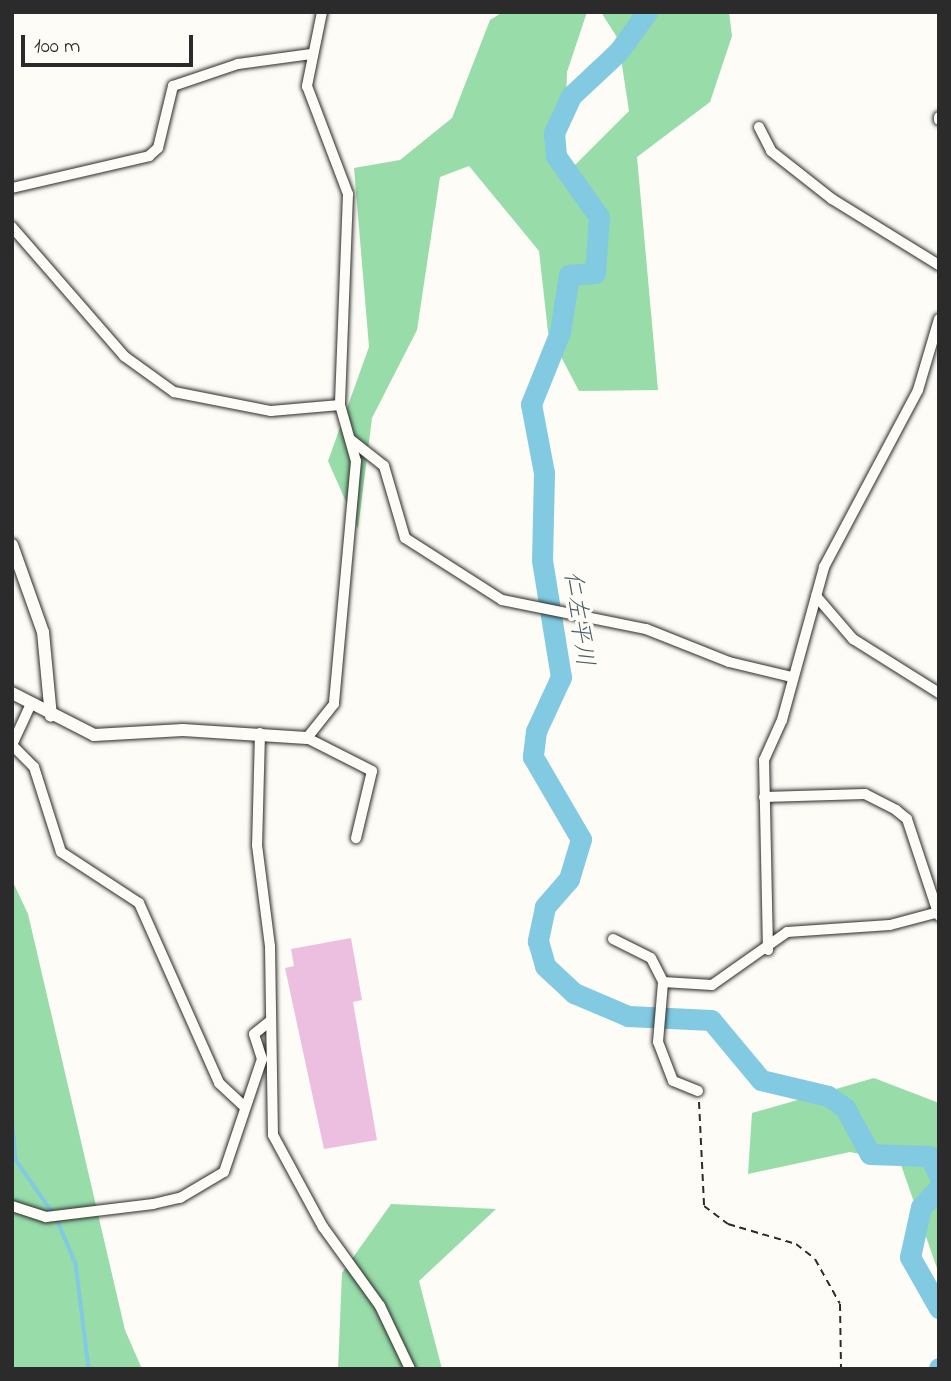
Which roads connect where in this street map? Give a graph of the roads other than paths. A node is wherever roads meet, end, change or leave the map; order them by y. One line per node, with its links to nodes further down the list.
1 (322, 12): 2 (street)
2 (312, 54): 4 (street); 8 (street)
3 (759, 127): 6 (street)
4 (12, 188)
5 (12, 227): 8 (street)
6 (939, 265)
7 (939, 319): 11 (street)
8 (340, 405): 9 (street)
9 (351, 440): 12 (street); 18 (street)
10 (12, 545): 16 (street)
11 (816, 596): 12 (street); 14 (street)
12 (792, 677): 20 (street)
13 (12, 693): 15 (street)
14 (939, 693)
15 (30, 706): 16 (street); 19 (street)
16 (51, 716): 17 (street)
17 (260, 733): 18 (street); 26 (street)
18 (307, 738): 21 (street)
19 (12, 745): 28 (street)
20 (764, 797): 22 (street); 24 (street)
21 (356, 838)
22 (938, 913): 24 (street)
23 (613, 939): 25 (street)
24 (768, 950): 25 (street)
25 (663, 982): 27 (street)
26 (270, 1021): 28 (street); 30 (street)
27 (698, 1091)
28 (243, 1105): 29 (street)
29 (12, 1206)
30 (410, 1369)

